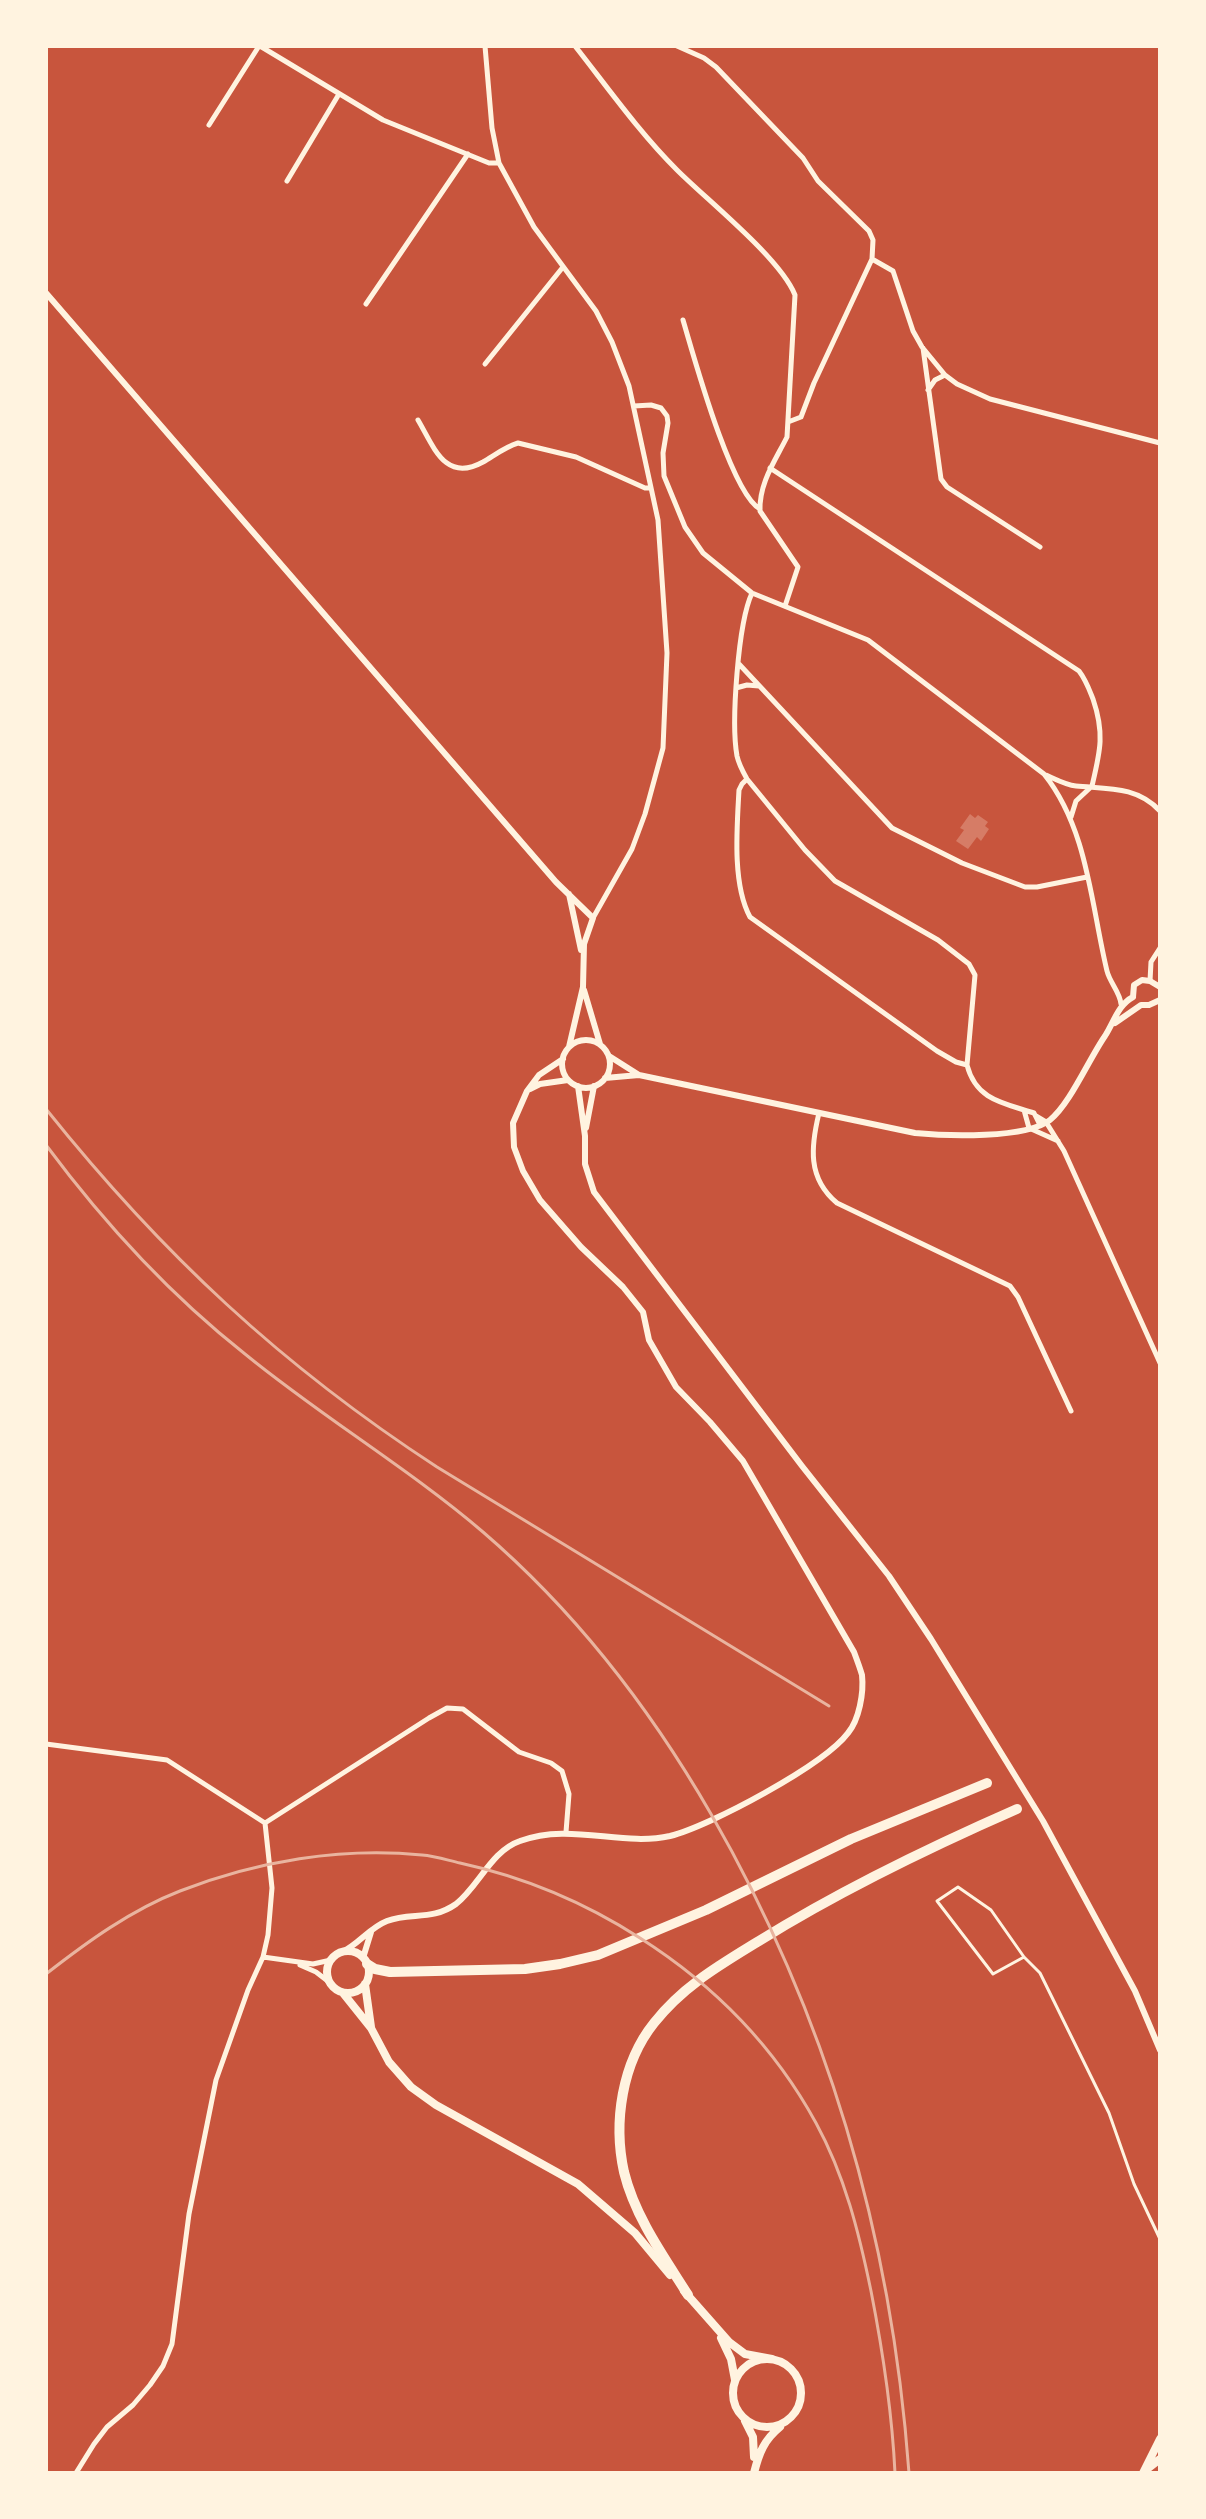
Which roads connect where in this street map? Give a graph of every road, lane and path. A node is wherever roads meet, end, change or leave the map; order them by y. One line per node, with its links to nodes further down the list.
1 (260, 46): 5 (street); 6 (street)
2 (485, 46): 8 (street)
3 (575, 46): 21 (street)
4 (677, 46): 10 (street)
5 (339, 94): 7 (street); 9 (street)
6 (209, 125)
7 (468, 154): 8 (street); 13 (street)
8 (499, 163): 11 (street)
9 (287, 181)
10 (872, 259): 15 (street); 21 (street)
11 (563, 267): 16 (street); 19 (street)
12 (46, 293): 38 (street)
13 (366, 304)
14 (683, 320): 25 (street)
15 (922, 347): 17 (street); 18 (street)
16 (485, 364)
17 (945, 375): 18 (street); 22 (street)
18 (928, 391): 26 (street)
19 (634, 406): 24 (street); 27 (street)
20 (418, 420): 24 (street)
21 (788, 422): 23 (street)
22 (1160, 443)
23 (770, 468): 25 (street); 34 (street)
24 (651, 488): 39 (street)
25 (760, 509): 28 (street)
26 (1040, 547)
27 (752, 593): 28 (street); 29 (street)
28 (785, 606): 32 (street)
29 (739, 664): 30 (street); 31 (street)
30 (760, 686): 31 (street); 37 (street)
31 (736, 688): 33 (street)
32 (1044, 774): 34 (street); 36 (street)
33 (747, 779): 54 (street); 54 (street)
34 (1092, 786): 35 (street); 36 (street)
35 (1160, 811)
36 (1071, 818): 37 (street)
37 (1087, 877): 44 (street)
38 (568, 891): 39 (street); 41 (street)
39 (593, 918): 41 (street)
40 (1160, 948): 42 (street)
41 (583, 960): 43 (street)
42 (1155, 984): 45 (street); 46 (street)
43 (583, 987): 50 (street); 51 (street)
44 (1119, 995): 45 (street); 47 (street)
45 (1132, 995): 47 (street); 48 (street)
46 (1158, 1000): 48 (street)
47 (1121, 1004): 49 (street)
48 (1141, 1005): 49 (street)
49 (1113, 1024): 63 (street)
50 (600, 1044): 51 (street); 52 (street)
51 (569, 1047): 53 (street)
52 (609, 1056): 55 (street); 56 (street)
53 (563, 1059): 57 (street); 60 (street)
54 (967, 1065): 61 (street)
55 (639, 1075): 56 (street); 62 (street)
56 (605, 1078): 59 (street)
57 (568, 1080): 58 (street); 60 (street)
58 (578, 1086): 59 (street); 65 (street)
59 (594, 1086): 65 (street)
60 (527, 1091): 73 (street)
61 (1024, 1110): 63 (street); 64 (street)
62 (820, 1112): 64 (street); 68 (street)
63 (1043, 1123): 64 (street); 66 (street)
64 (1029, 1128): 66 (street)
65 (585, 1136): 85 (street)
66 (1059, 1141): 67 (street)
67 (1160, 1363)
68 (1071, 1411)
69 (46, 1744): 72 (street)
70 (987, 1783): 79 (highway)
71 (1017, 1809): 87 (highway)
72 (265, 1823): 73 (street); 76 (street)
73 (566, 1832): 74 (street)
74 (372, 1928): 75 (street); 79 (street)
75 (342, 1952): 78 (main road); 79 (main road)
76 (263, 1957): 80 (street); 96 (street)
77 (1024, 1957): 77 (lane); 86 (lane)
78 (331, 1960): 80 (street); 81 (main road)
79 (365, 1961): 82 (main road)
80 (295, 1963): 81 (street)
81 (329, 1982): 83 (main road)
82 (365, 1984): 83 (main road); 84 (main road)
83 (343, 1993): 84 (main road)
84 (371, 2028): 87 (main road)
85 (1160, 2050)
86 (1160, 2239)
87 (688, 2295): 88 (main road)
88 (716, 2330): 89 (main road); 90 (main road)
89 (772, 2359): 90 (main road); 92 (main road)
90 (735, 2380): 91 (main road)
91 (742, 2417): 92 (main road); 97 (main road)
92 (791, 2418): 97 (main road)
93 (1160, 2439): 95 (main road)
94 (1160, 2459): 95 (main road)
95 (1143, 2472)
96 (76, 2473)
97 (754, 2473)

